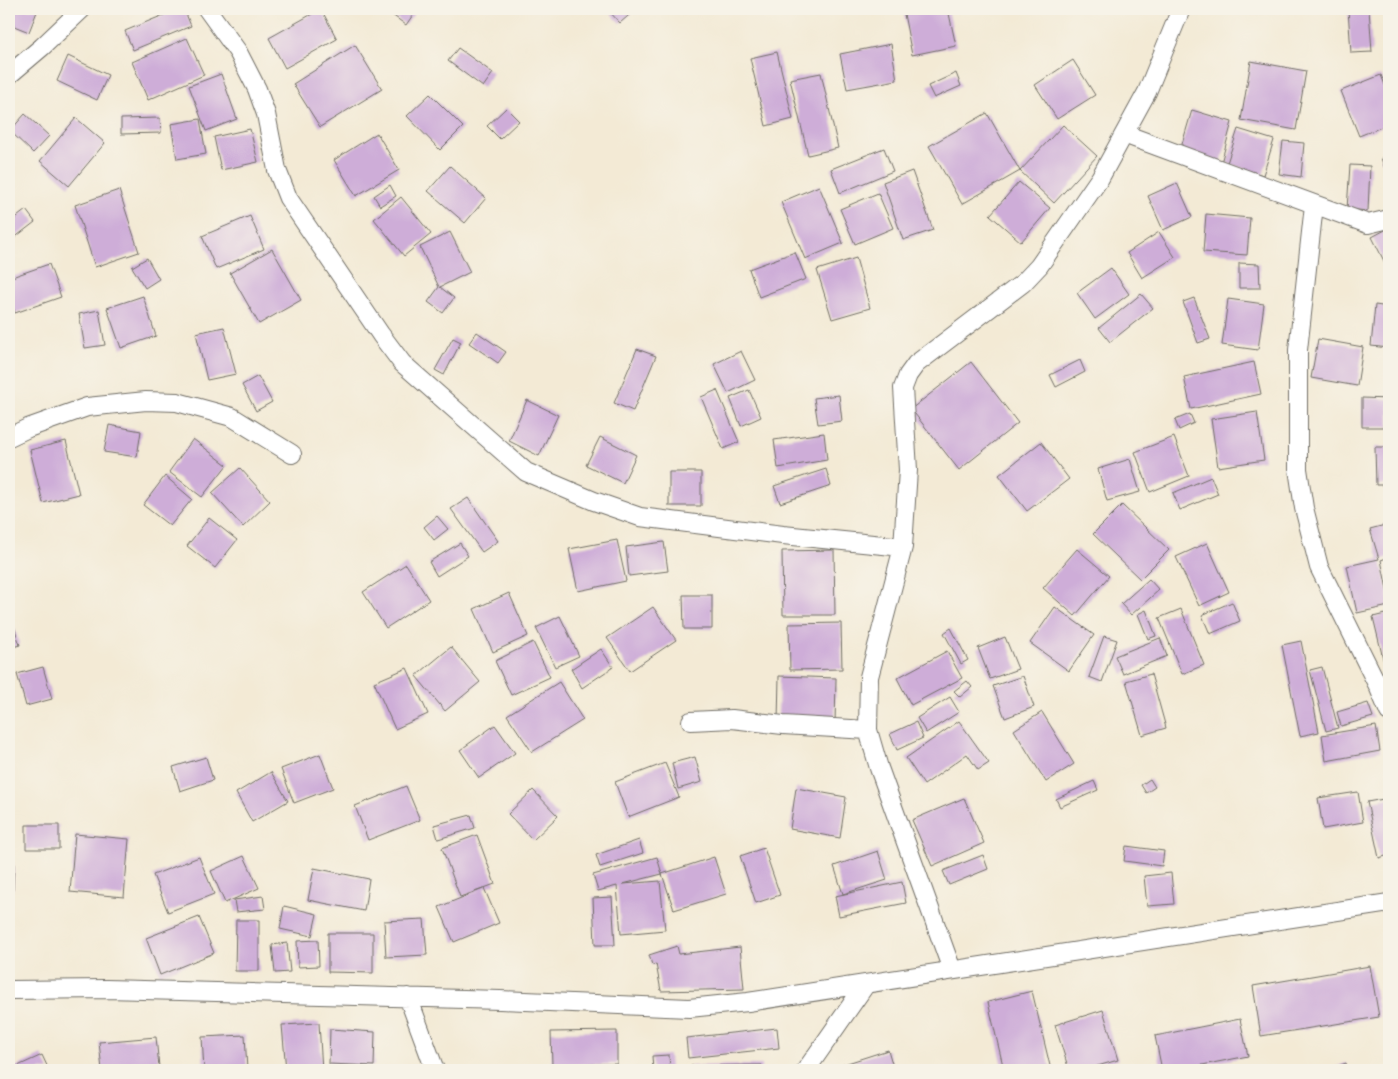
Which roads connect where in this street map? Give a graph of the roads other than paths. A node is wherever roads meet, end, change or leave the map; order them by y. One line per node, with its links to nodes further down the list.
1 (82, 9): 4 (street)
2 (207, 9): 10 (street)
3 (1181, 9): 5 (street)
4 (9, 75)
5 (1124, 134): 6 (street); 10 (street)
6 (1314, 205): 7 (street); 11 (street)
7 (1389, 220)
8 (9, 437): 9 (street)
9 (292, 454)
10 (903, 547): 13 (street)
11 (1389, 712)
12 (690, 721): 13 (street)
13 (868, 730): 15 (street)
14 (1389, 903): 15 (street)
15 (952, 970): 16 (street)
16 (866, 984): 18 (street); 20 (street)
17 (9, 990): 18 (street)
18 (408, 997): 19 (street)
19 (435, 1070)
20 (806, 1070)

